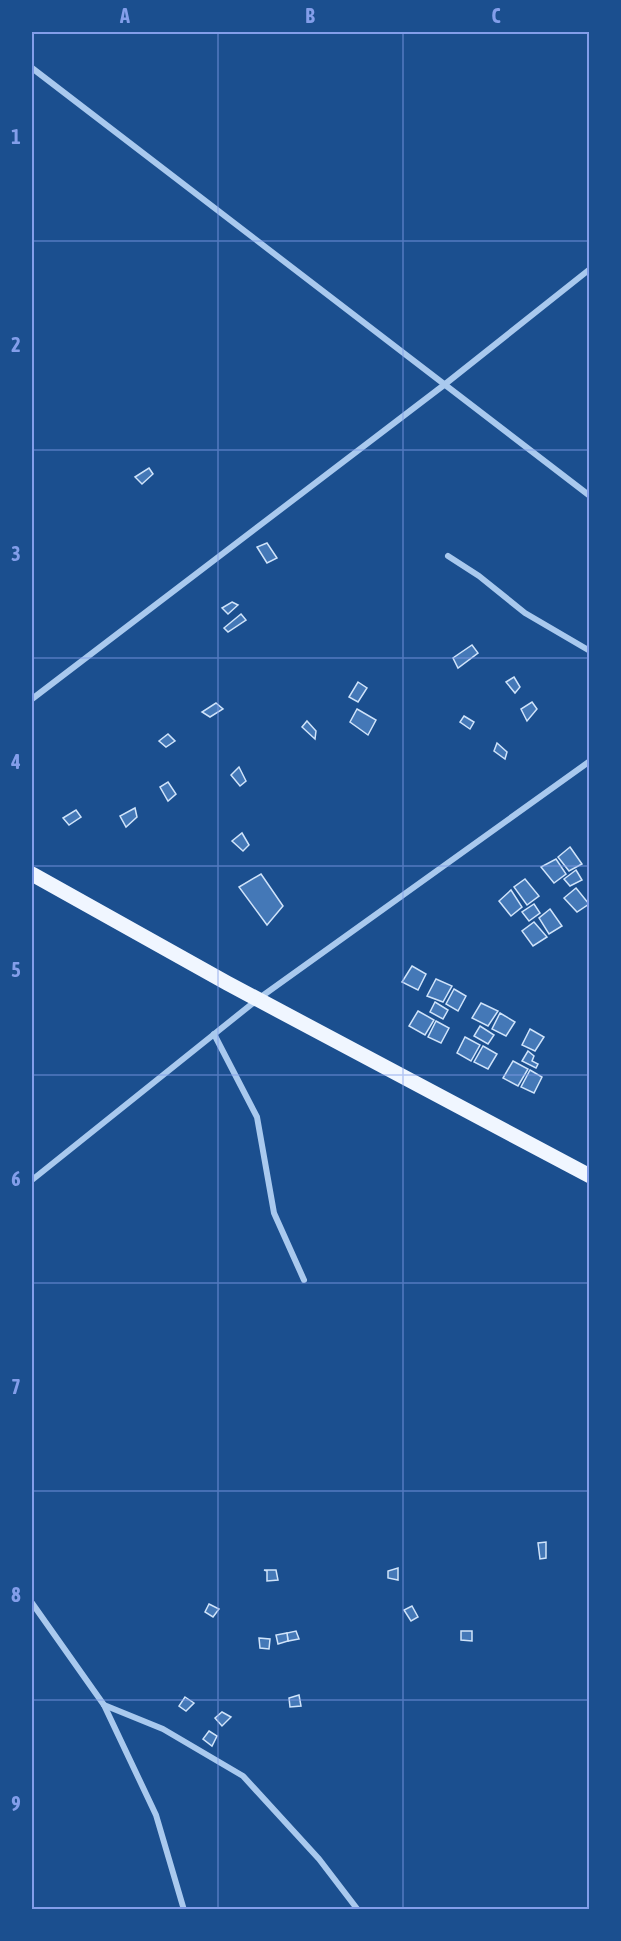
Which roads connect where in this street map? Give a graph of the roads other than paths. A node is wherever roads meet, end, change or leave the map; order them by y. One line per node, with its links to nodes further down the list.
1 (32, 68): 3 (street)
2 (590, 269): 3 (street)
3 (444, 385): 4 (street); 7 (street)
4 (590, 496)
5 (448, 556): 6 (street)
6 (590, 651)
7 (32, 699)
8 (590, 761): 10 (street)
9 (32, 874): 10 (main road)
10 (258, 999): 11 (street); 12 (main road)
11 (214, 1034): 13 (street); 14 (street)
12 (590, 1176)
13 (32, 1180)
14 (304, 1280)
15 (32, 1603): 16 (street)
16 (104, 1705): 17 (street); 18 (street)
17 (184, 1910)
18 (358, 1910)

